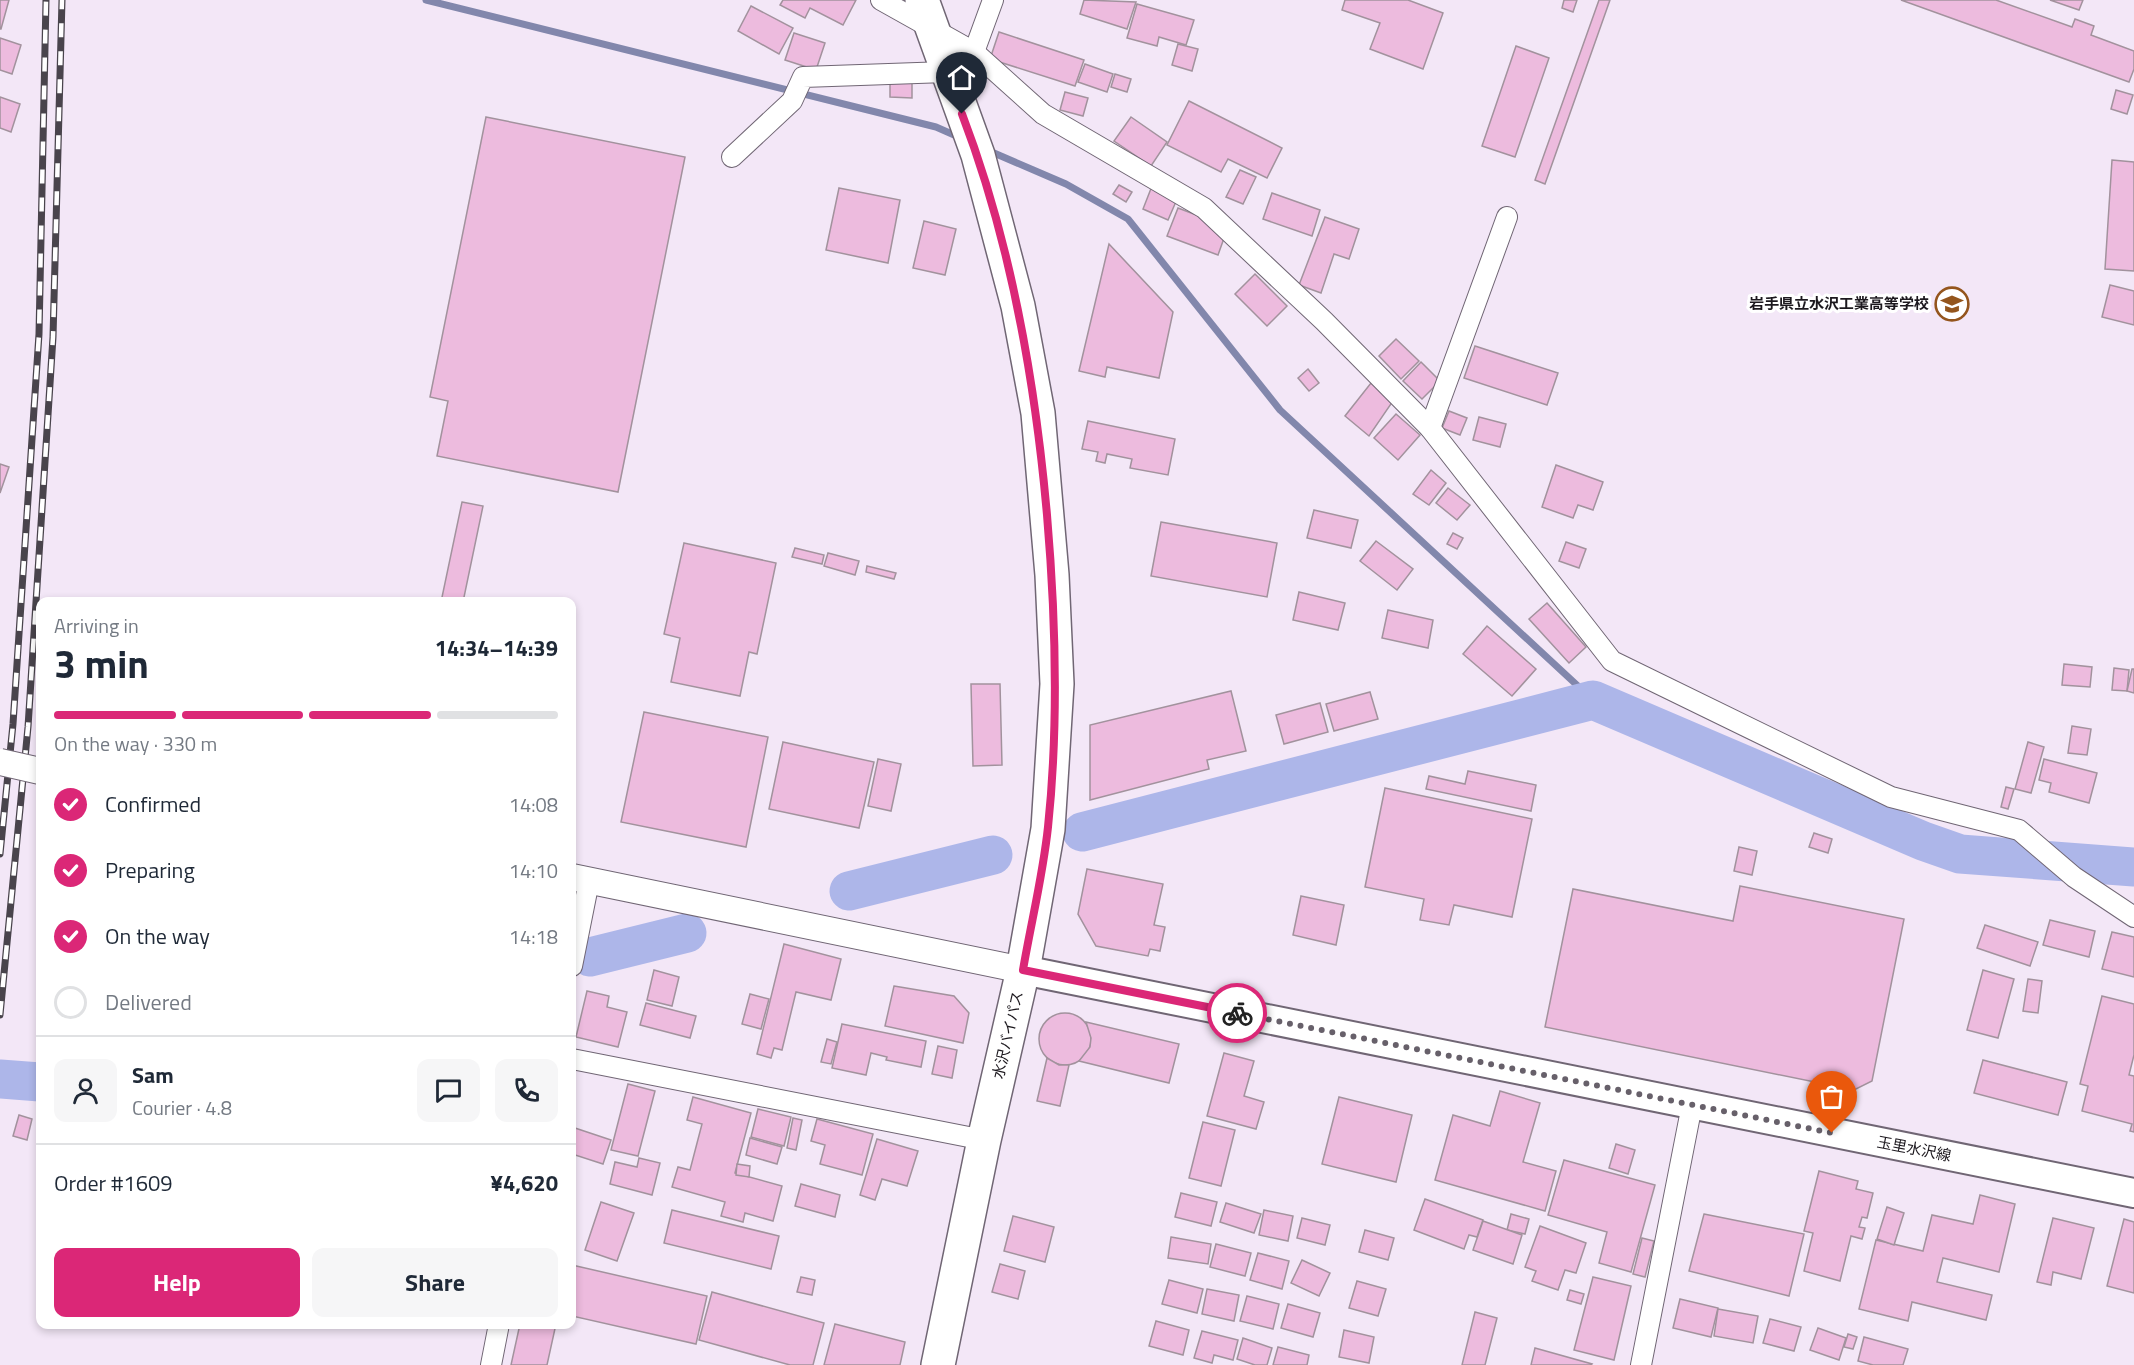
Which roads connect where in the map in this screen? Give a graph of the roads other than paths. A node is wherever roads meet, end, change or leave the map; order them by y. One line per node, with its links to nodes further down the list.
1 (881, 0): 4 (street)
2 (922, 0): 4 (highway, 水沢バイパス)
3 (993, 0): 5 (street)
4 (934, 31): 5 (street); 6 (highway, 水沢バイパス)
5 (974, 52): 9 (street)
6 (946, 72): 7 (street); 16 (highway, 水沢バイパス)
7 (732, 157)
8 (1508, 217): 9 (street)
9 (1430, 429): 14 (street)
10 (0, 762): 11 (street, bridge)
11 (36, 770)
12 (580, 879): 13 (street); 16 (street)
13 (577, 914): 15 (street)
14 (2134, 917)
15 (576, 945)
16 (1023, 970): 18 (main road, 玉里水沢線); 19 (highway, 水沢バイパス)
17 (576, 1060): 19 (street)
18 (1692, 1105): 20 (main road, 玉里水沢線); 24 (street)
19 (984, 1140): 23 (highway, 水沢バイパス)
20 (2134, 1193)
21 (498, 1329): 22 (street)
22 (491, 1365)
23 (938, 1365)
24 (1641, 1365)

